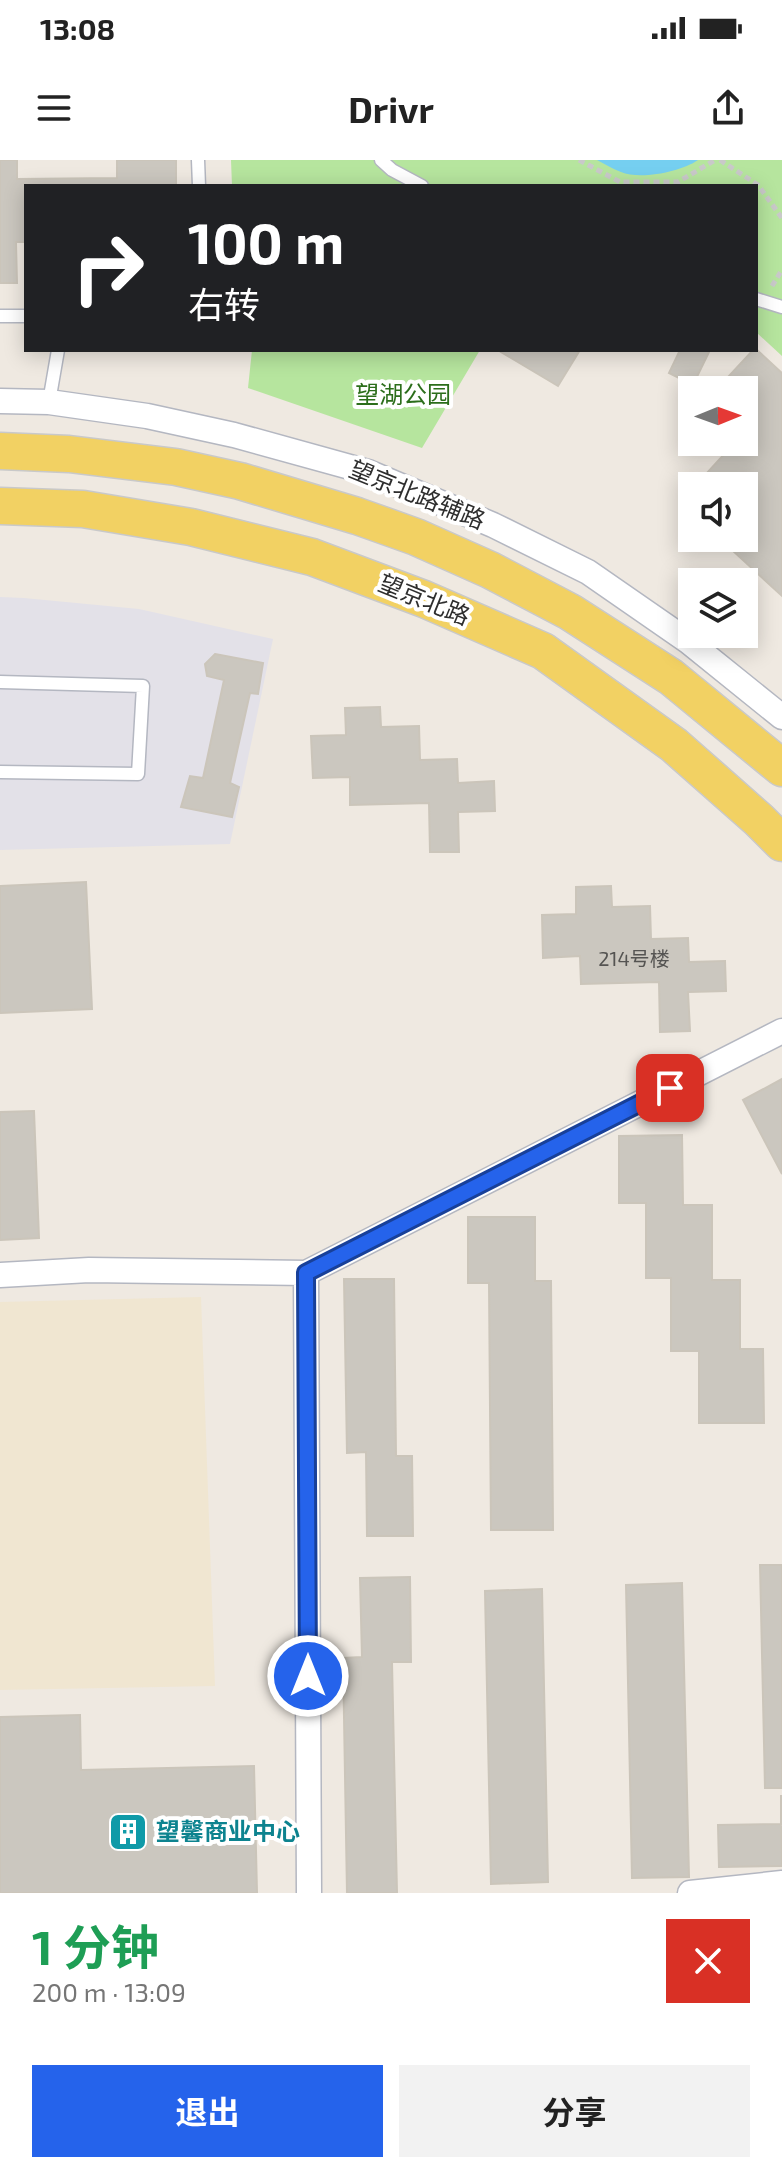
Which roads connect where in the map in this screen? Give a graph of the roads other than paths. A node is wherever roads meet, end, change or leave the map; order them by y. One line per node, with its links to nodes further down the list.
1 (198, 160): 3 (lane)
2 (381, 160): 4 (lane)
3 (199, 184)
4 (418, 184)
5 (758, 300): 6 (lane)
6 (782, 307)
7 (0, 316): 8 (lane)
8 (24, 316)
9 (58, 352): 11 (lane)
10 (0, 401): 11 (street, 望京北路辅路)
11 (49, 402): 15 (street, 望京北路辅路)
12 (0, 451): 16 (main road)
13 (0, 506): 18 (main road, 望京北路)
14 (0, 682): 17 (lane)
15 (782, 717)
16 (782, 768)
17 (0, 772)
18 (782, 843)
19 (782, 1031): 20 (street)
20 (306, 1273): 21 (street); 23 (street)
21 (0, 1275)
22 (782, 1883): 24 (street)
23 (309, 1893)
24 (690, 1893)

